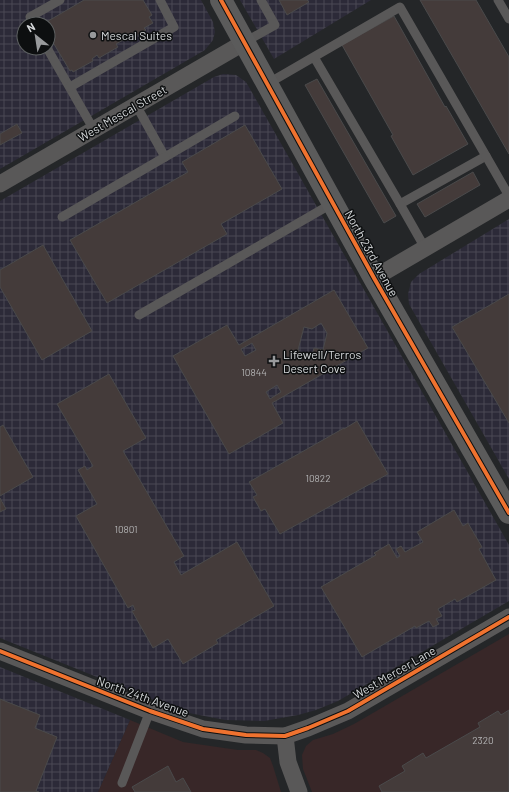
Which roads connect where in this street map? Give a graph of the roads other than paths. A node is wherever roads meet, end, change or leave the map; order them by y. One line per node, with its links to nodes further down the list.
1 (60, 0): 6 (lane)
2 (160, 0): 12 (lane)
3 (221, 0): 8 (street, North 23rd Avenue)
4 (261, 0): 8 (lane)
5 (498, 0): 7 (lane)
6 (32, 16)
7 (509, 19)
8 (244, 42): 11 (street, North 23rd Avenue); 13 (street, West Mescal Street)
9 (52, 56): 12 (lane)
10 (314, 57): 11 (lane); 16 (lane); 21 (lane)
11 (268, 84): 20 (street, North 23rd Avenue)
12 (70, 87): 15 (lane)
13 (136, 105): 15 (street, West Mescal Street); 17 (lane)
14 (235, 116): 17 (lane)
15 (94, 130): 18 (street, West Mescal Street)
16 (486, 156): 19 (lane); 21 (lane)
17 (164, 157): 22 (lane)
18 (0, 184)
19 (509, 197): 23 (street)
20 (333, 203): 24 (street, North 23rd Avenue); 25 (lane)
21 (400, 204): 23 (lane)
22 (62, 218)
23 (425, 248): 24 (street)
24 (374, 278): 26 (street, North 23rd Avenue)
25 (139, 315)
26 (509, 513)
27 (509, 617): 30 (street, West Mercer Lane)
28 (0, 651): 29 (street, North 24th Avenue)
29 (150, 711): 30 (street, North 24th Avenue); 31 (lane)
30 (285, 736): 32 (street)
31 (122, 783)
32 (299, 792)

